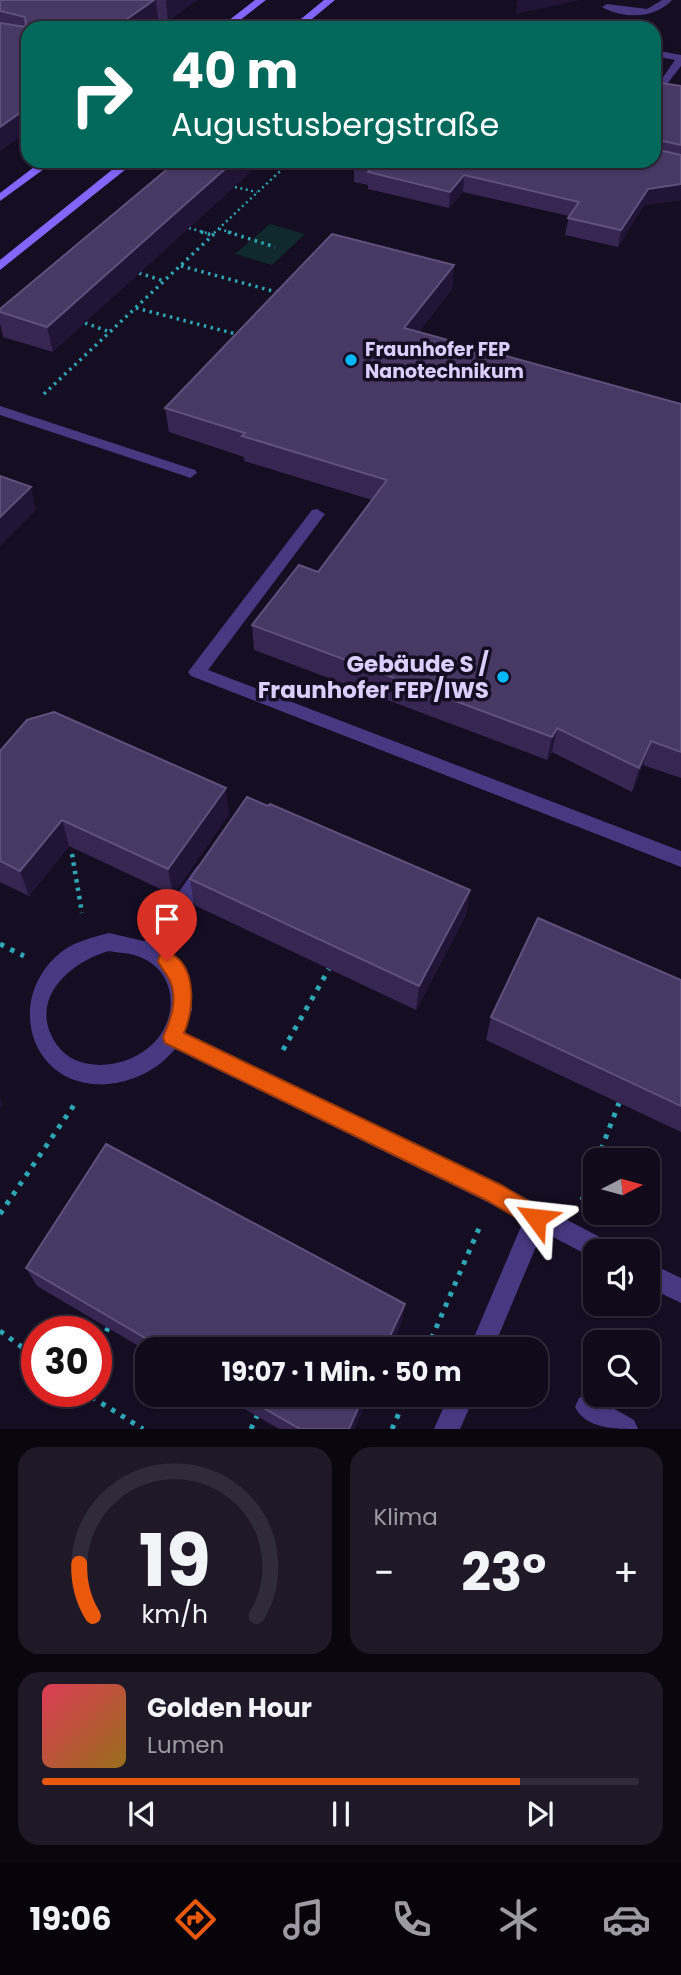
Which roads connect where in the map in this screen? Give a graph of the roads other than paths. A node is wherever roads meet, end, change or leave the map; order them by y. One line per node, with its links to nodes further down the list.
1 (261, 0): 5 (main road)
2 (330, 0): 6 (main road)
3 (667, 0): 4 (street)
4 (607, 7)
5 (233, 21)
6 (304, 21)
7 (661, 54): 8 (street)
8 (681, 58): 9 (street)
9 (661, 88)
10 (40, 168): 12 (main road)
11 (121, 168): 13 (main road)
12 (0, 198)
13 (0, 266)
14 (0, 410): 15 (street)
15 (190, 473)
16 (317, 514): 18 (street)
17 (218, 851): 19 (street)
18 (681, 859)
19 (150, 949): 20 (street); 20 (street)
20 (172, 1037): 21 (street)
21 (536, 1218): 22 (street); 25 (street)
22 (583, 1241)
23 (660, 1280): 24 (street)
24 (681, 1291)
25 (486, 1337)
26 (457, 1407): 28 (street)
27 (588, 1407): 29 (street)
28 (447, 1429)
29 (625, 1429)

